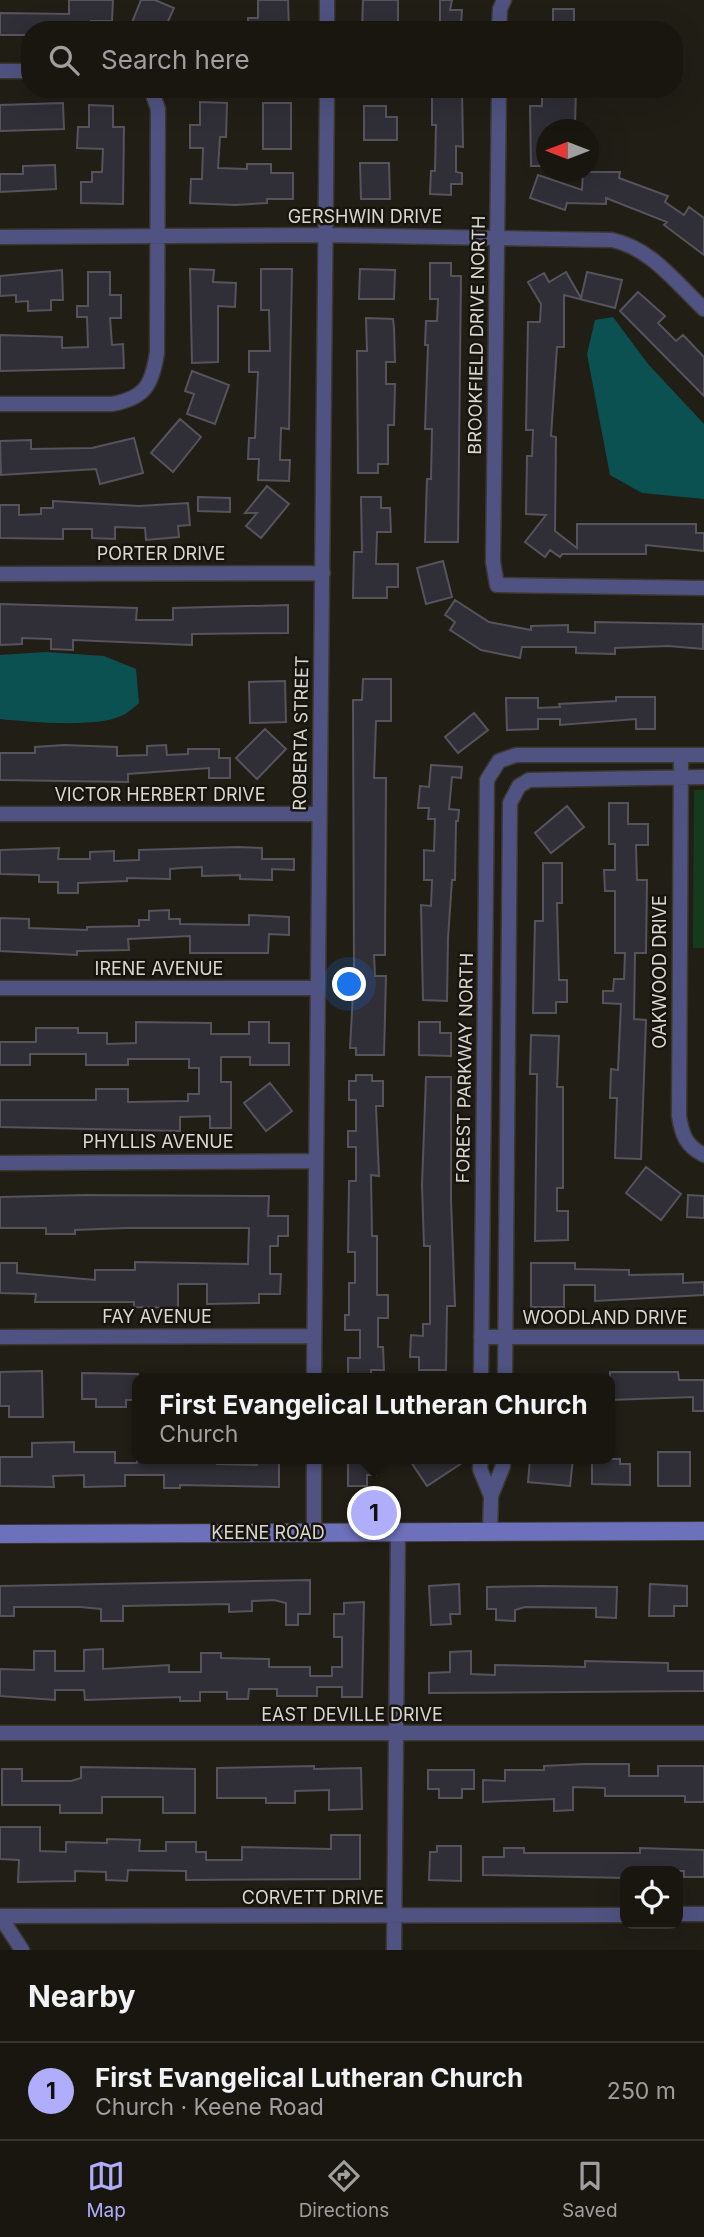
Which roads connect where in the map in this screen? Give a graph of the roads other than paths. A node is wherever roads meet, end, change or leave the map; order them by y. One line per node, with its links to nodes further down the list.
1 (327, 0): 3 (street)
2 (504, 0): 4 (street)
3 (327, 21)
4 (499, 21)
5 (0, 71): 6 (street)
6 (21, 71)
7 (154, 98): 12 (street)
8 (327, 98): 10 (street, ROBERTA STREET)
9 (499, 98): 13 (street, BROOKFIELD DRIVE NORTH)
10 (326, 235): 12 (street, GERSHWIN DRIVE); 13 (street, GERSHWIN DRIVE); 16 (street, ROBERTA STREET)
11 (0, 237): 12 (street, GERSHWIN DRIVE)
12 (158, 237): 15 (street)
13 (497, 237): 14 (street, GERSHWIN DRIVE); 18 (street, BROOKFIELD DRIVE NORTH)
14 (704, 309)
15 (0, 404)
16 (323, 573): 17 (street, PORTER DRIVE); 24 (street, ROBERTA STREET)
17 (0, 574)
18 (704, 588)
19 (704, 755): 20 (street)
20 (681, 756): 22 (street, OAKWOOD DRIVE); 25 (street, FOREST PARKWAY NORTH)
21 (704, 777): 22 (street)
22 (680, 778): 26 (street); 29 (street, OAKWOOD DRIVE)
23 (0, 814): 24 (street, VICTOR HERBERT DRIVE)
24 (319, 814): 28 (street, ROBERTA STREET)
25 (485, 936): 26 (street); 34 (street, FOREST PARKWAY NORTH)
26 (507, 936): 36 (street)
27 (0, 988): 28 (street, IRENE AVENUE)
28 (317, 988): 30 (street, ROBERTA STREET)
29 (704, 1155)
30 (316, 1161): 31 (street, PHYLLIS AVENUE); 32 (street, ROBERTA STREET)
31 (0, 1163)
32 (314, 1336): 33 (street, FAY AVENUE); 37 (street, ROBERTA STREET)
33 (0, 1337)
34 (481, 1337): 36 (street, WOODLAND DRIVE); 38 (street, FOREST PARKWAY NORTH)
35 (704, 1337): 36 (street, WOODLAND DRIVE)
36 (506, 1338): 39 (street)
37 (314, 1373)
38 (481, 1373)
39 (505, 1373)
40 (314, 1464): 46 (street)
41 (480, 1464): 43 (street)
42 (503, 1464): 43 (street)
43 (491, 1496): 45 (street)
44 (704, 1531): 45 (main road, KEENE ROAD)
45 (491, 1532): 47 (main road, KEENE ROAD)
46 (314, 1533): 47 (main road, KEENE ROAD); 48 (main road, KEENE ROAD)
47 (398, 1533): 51 (street)
48 (0, 1534)
49 (0, 1733): 51 (street, EAST DEVILLE DRIVE)
50 (704, 1733): 51 (street, EAST DEVILLE DRIVE)
51 (395, 1735): 56 (street)
52 (620, 1914): 56 (street, CORVETT DRIVE)
53 (683, 1914): 54 (street)
54 (704, 1914)
55 (0, 1916): 56 (street, CORVETT DRIVE); 57 (street)
56 (394, 1917): 58 (street)
57 (22, 1950)
58 (394, 1950)

